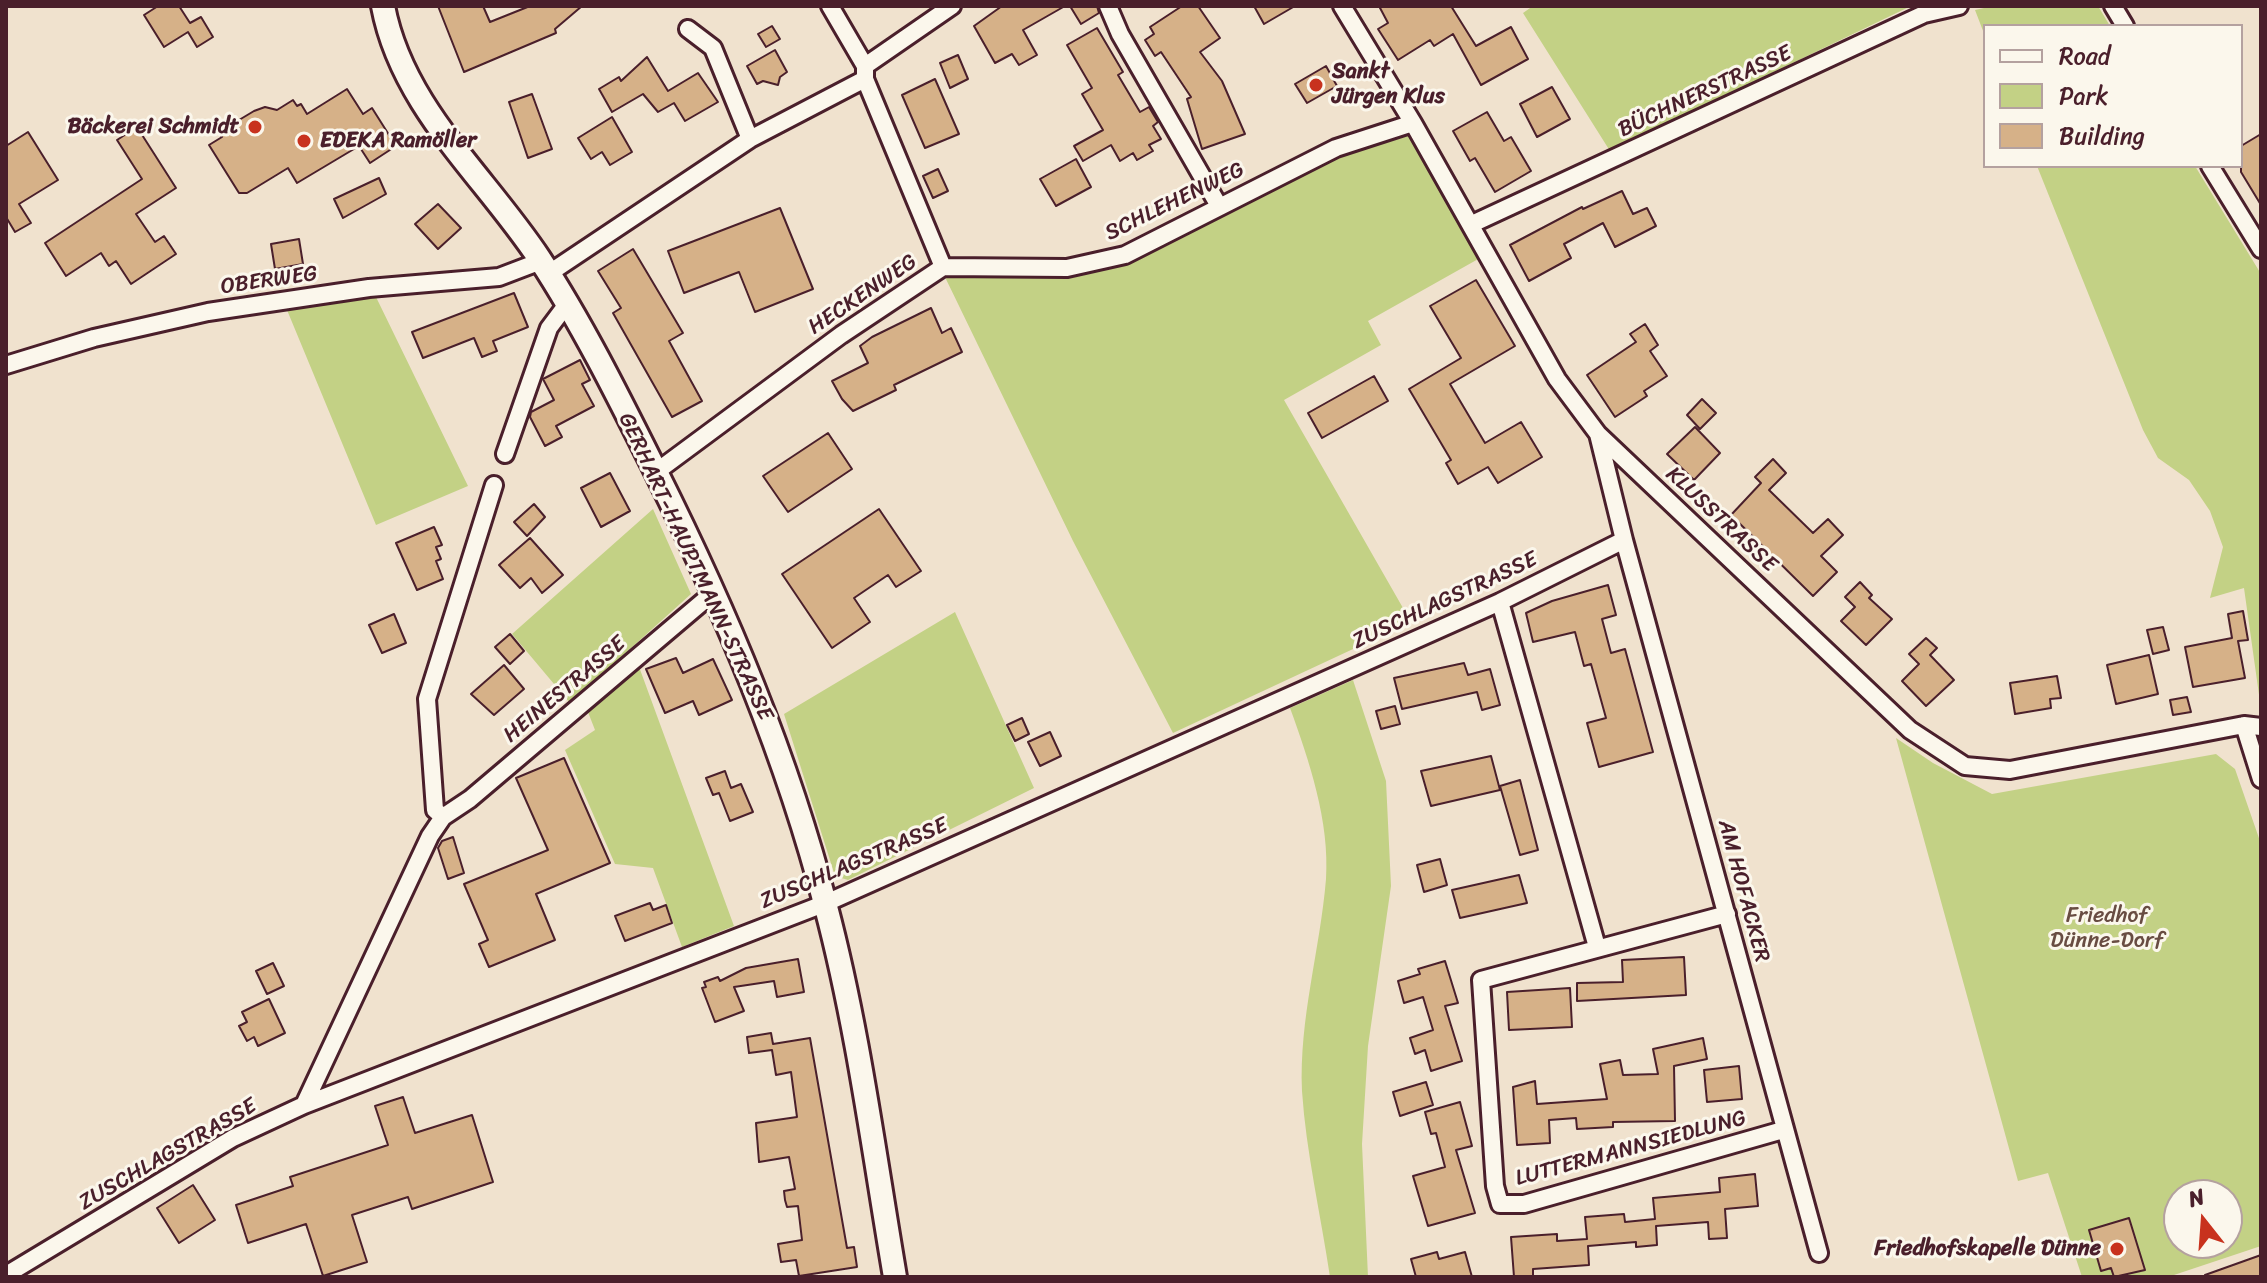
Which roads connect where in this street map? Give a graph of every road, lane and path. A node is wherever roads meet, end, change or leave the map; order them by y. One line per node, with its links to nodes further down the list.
1 (383, 6): 18 (street, GERHART-HAUPTMANN-STRASSE)
2 (830, 6): 10 (street)
3 (952, 6): 10 (street)
4 (1108, 6): 14 (street)
5 (1342, 6): 11 (street, KLUSSTRASSE)
6 (1959, 6): 15 (street, BÜCHNERSTRASSE)
7 (2113, 6): 8 (street)
8 (2124, 24)
9 (688, 29): 12 (street)
10 (865, 72): 12 (street); 17 (street, HECKENWEG)
11 (1413, 123): 14 (street, SCHLEHENWEG); 15 (street, KLUSSTRASSE)
12 (750, 139): 18 (street)
13 (2211, 168): 16 (street)
14 (1219, 206): 17 (street, SCHLEHENWEG)
15 (1472, 224): 21 (street, KLUSSTRASSE)
16 (2261, 249)
17 (943, 267): 23 (street, HECKENWEG)
18 (545, 268): 19 (street, GERHART-HAUPTMANN-STRASSE); 20 (street, OBERWEG)
19 (567, 304): 22 (street); 23 (street, GERHART-HAUPTMANN-STRASSE)
20 (6, 365)
21 (1598, 434): 25 (street); 28 (street, KLUSSTRASSE)
22 (505, 454)
23 (656, 472): 26 (street, GERHART-HAUPTMANN-STRASSE)
24 (494, 485): 30 (street)
25 (1624, 540): 27 (street, ZUSCHLAGSTRASSE); 32 (street, AM HOFACKER)
26 (713, 593): 30 (street, HEINESTRASSE); 31 (street, GERHART-HAUPTMANN-STRASSE)
27 (1500, 602): 31 (street, ZUSCHLAGSTRASSE); 33 (street)
28 (2253, 726): 29 (street)
29 (2261, 779)
30 (443, 817): 34 (street, HEINESTRASSE)
31 (826, 903): 34 (street, ZUSCHLAGSTRASSE); 38 (street, GERHART-HAUPTMANN-STRASSE)
32 (1727, 914): 33 (street, LUTTERMANNSIEDLUNG); 35 (street, AM HOFACKER)
33 (1597, 947): 35 (street, LUTTERMANNSIEDLUNG)
34 (304, 1105): 37 (street, ZUSCHLAGSTRASSE)
35 (1783, 1130): 36 (street, AM HOFACKER)
36 (1819, 1253)
37 (6, 1275)
38 (895, 1277)

